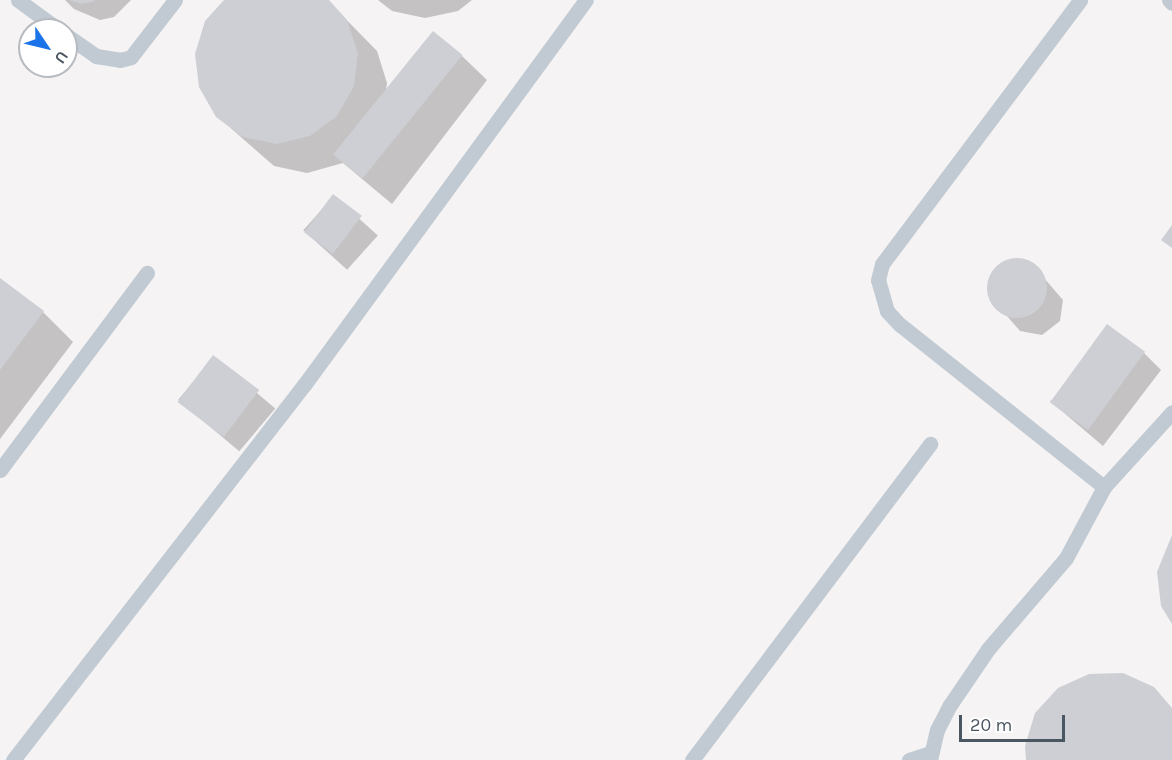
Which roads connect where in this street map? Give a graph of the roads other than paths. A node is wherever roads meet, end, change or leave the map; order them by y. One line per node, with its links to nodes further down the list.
1 (18, 0): 5 (lane)
2 (175, 0): 6 (lane)
3 (586, 0): 13 (lane)
4 (1080, 0): 11 (lane)
5 (43, 18)
6 (78, 43)
7 (147, 273): 10 (lane)
8 (1172, 412): 11 (lane)
9 (930, 444): 14 (lane)
10 (0, 470)
11 (1104, 487): 12 (lane)
12 (930, 757): 15 (lane)
13 (13, 760)
14 (692, 760)
15 (909, 760)

